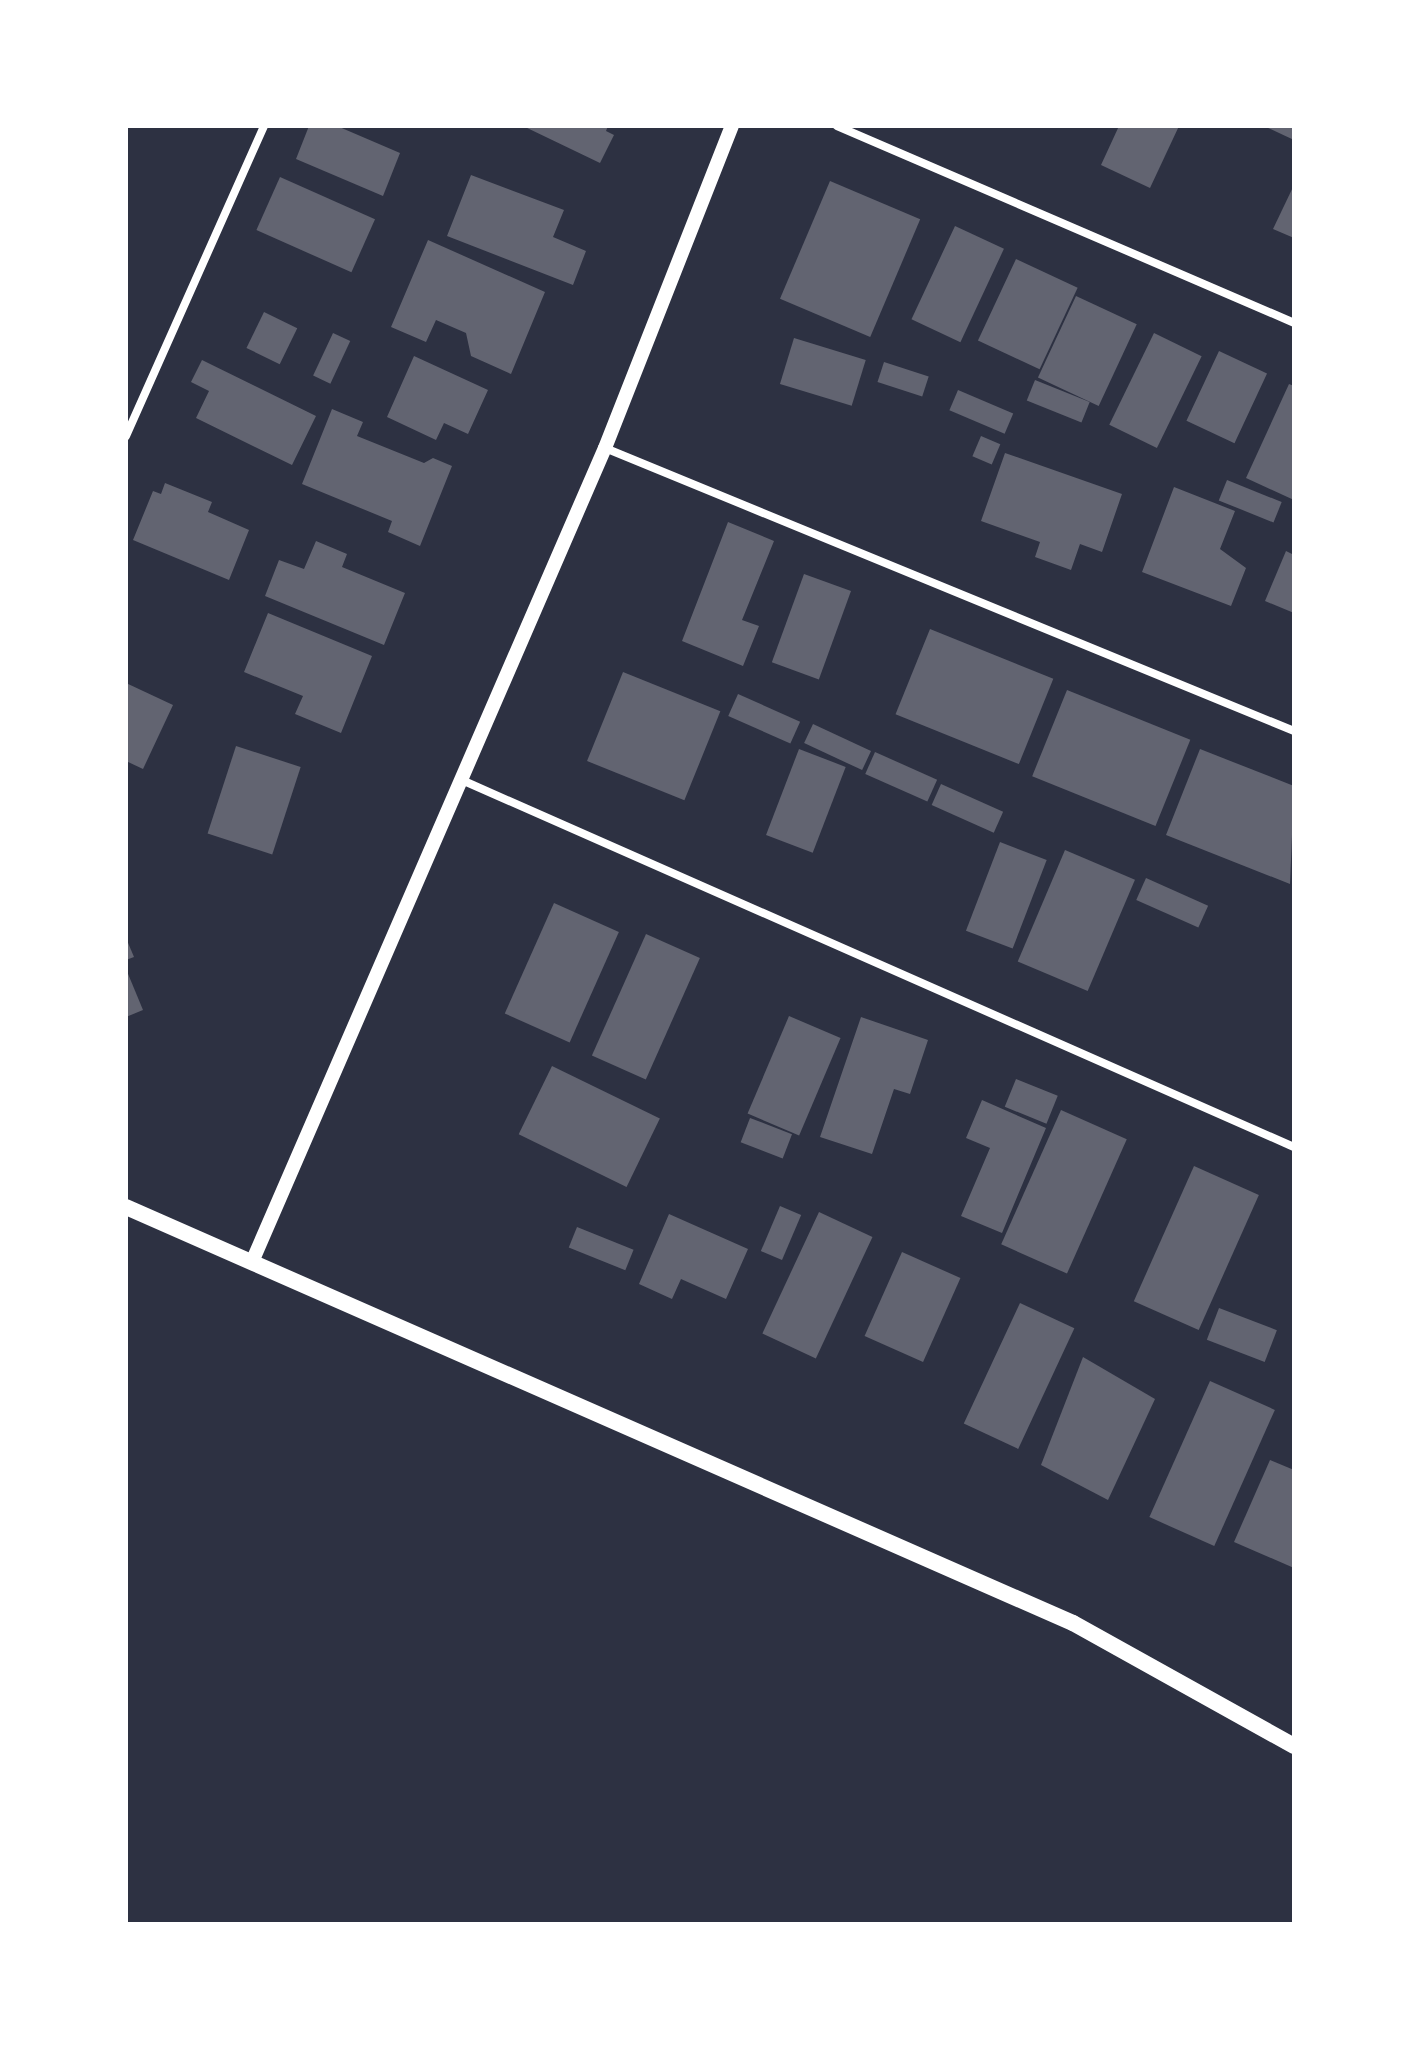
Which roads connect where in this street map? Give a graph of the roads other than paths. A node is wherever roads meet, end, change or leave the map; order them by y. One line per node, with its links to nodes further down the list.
1 (264, 126): 5 (street)
2 (732, 126): 6 (street)
3 (837, 126): 4 (street)
4 (1294, 323)
5 (126, 436)
6 (605, 448): 7 (street); 8 (street)
7 (1294, 731)
8 (464, 781): 9 (street); 11 (street)
9 (1294, 1147)
10 (126, 1207): 11 (main road)
11 (252, 1262): 12 (main road)
12 (1294, 1746)

